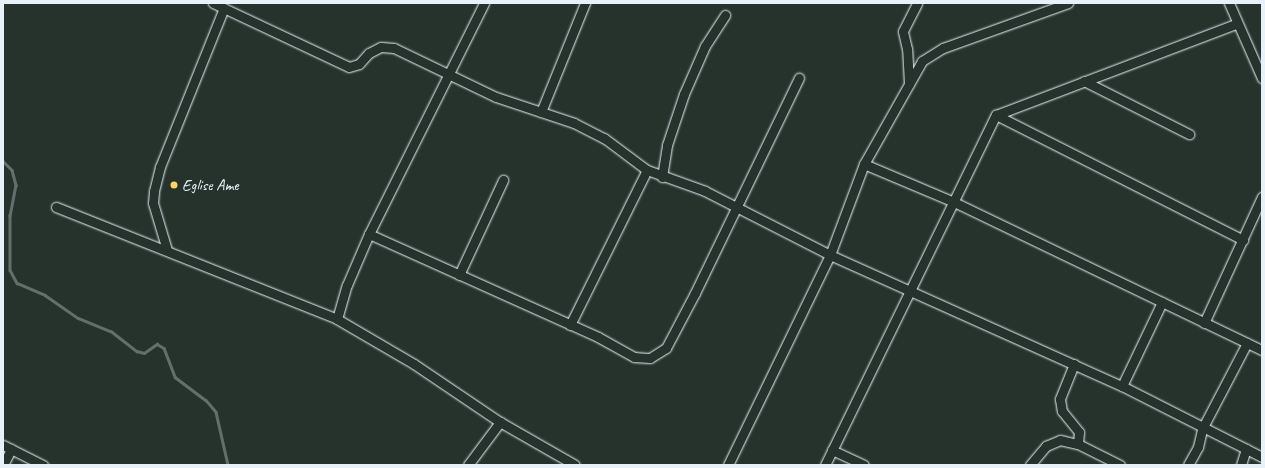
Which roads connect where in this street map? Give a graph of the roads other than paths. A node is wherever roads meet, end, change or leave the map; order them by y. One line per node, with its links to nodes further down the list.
1 (213, 3): 7 (street)
2 (484, 3): 10 (street)
3 (585, 3): 15 (street)
4 (917, 3): 14 (street)
5 (1068, 3): 14 (street)
6 (1229, 3): 9 (street)
7 (224, 8): 10 (street); 28 (street)
8 (725, 15): 20 (street)
9 (1236, 24): 12 (street); 13 (street)
10 (448, 71): 15 (street); 26 (street)
11 (799, 78): 25 (street)
12 (1262, 78)
13 (1084, 81): 16 (street); 17 (street)
14 (909, 84): 18 (street)
15 (541, 112): 19 (street)
16 (996, 114): 23 (street); 27 (street)
17 (1189, 134)
18 (864, 164): 23 (street); 29 (street)
19 (647, 170): 20 (street); 35 (street)
20 (662, 177): 25 (street)
21 (503, 180): 30 (street)
22 (1262, 197): 27 (street)
23 (954, 202): 31 (street); 32 (street)
24 (56, 207): 28 (street)
25 (736, 208): 29 (street); 35 (street)
26 (369, 234): 30 (street); 33 (street)
27 (1242, 240): 34 (street)
28 (168, 250): 33 (street)
29 (830, 255): 31 (street); 51 (street)
30 (459, 275): 35 (street)
31 (911, 289): 38 (street); 44 (street)
32 (1162, 302): 34 (street); 39 (street)
33 (337, 319): 40 (street)
34 (1204, 323): 36 (street)
35 (570, 325)
36 (1246, 343): 37 (street); 41 (street)
37 (1262, 350)
38 (1074, 364): 39 (street); 42 (street)
39 (1122, 386): 41 (street)
40 (500, 422): 49 (street); 50 (street)
41 (1202, 429): 45 (street); 56 (street)
42 (1078, 444): 54 (street); 55 (street)
43 (7, 447): 47 (street); 48 (street)
44 (832, 450): 52 (street); 53 (street)
45 (1246, 450): 46 (street); 57 (street)
46 (1262, 457)
47 (4, 465)
48 (42, 465)
49 (468, 465)
50 (575, 465)
51 (728, 465)
52 (825, 465)
53 (864, 465)
54 (1030, 465)
55 (1120, 465)
56 (1188, 465)
57 (1241, 465)

